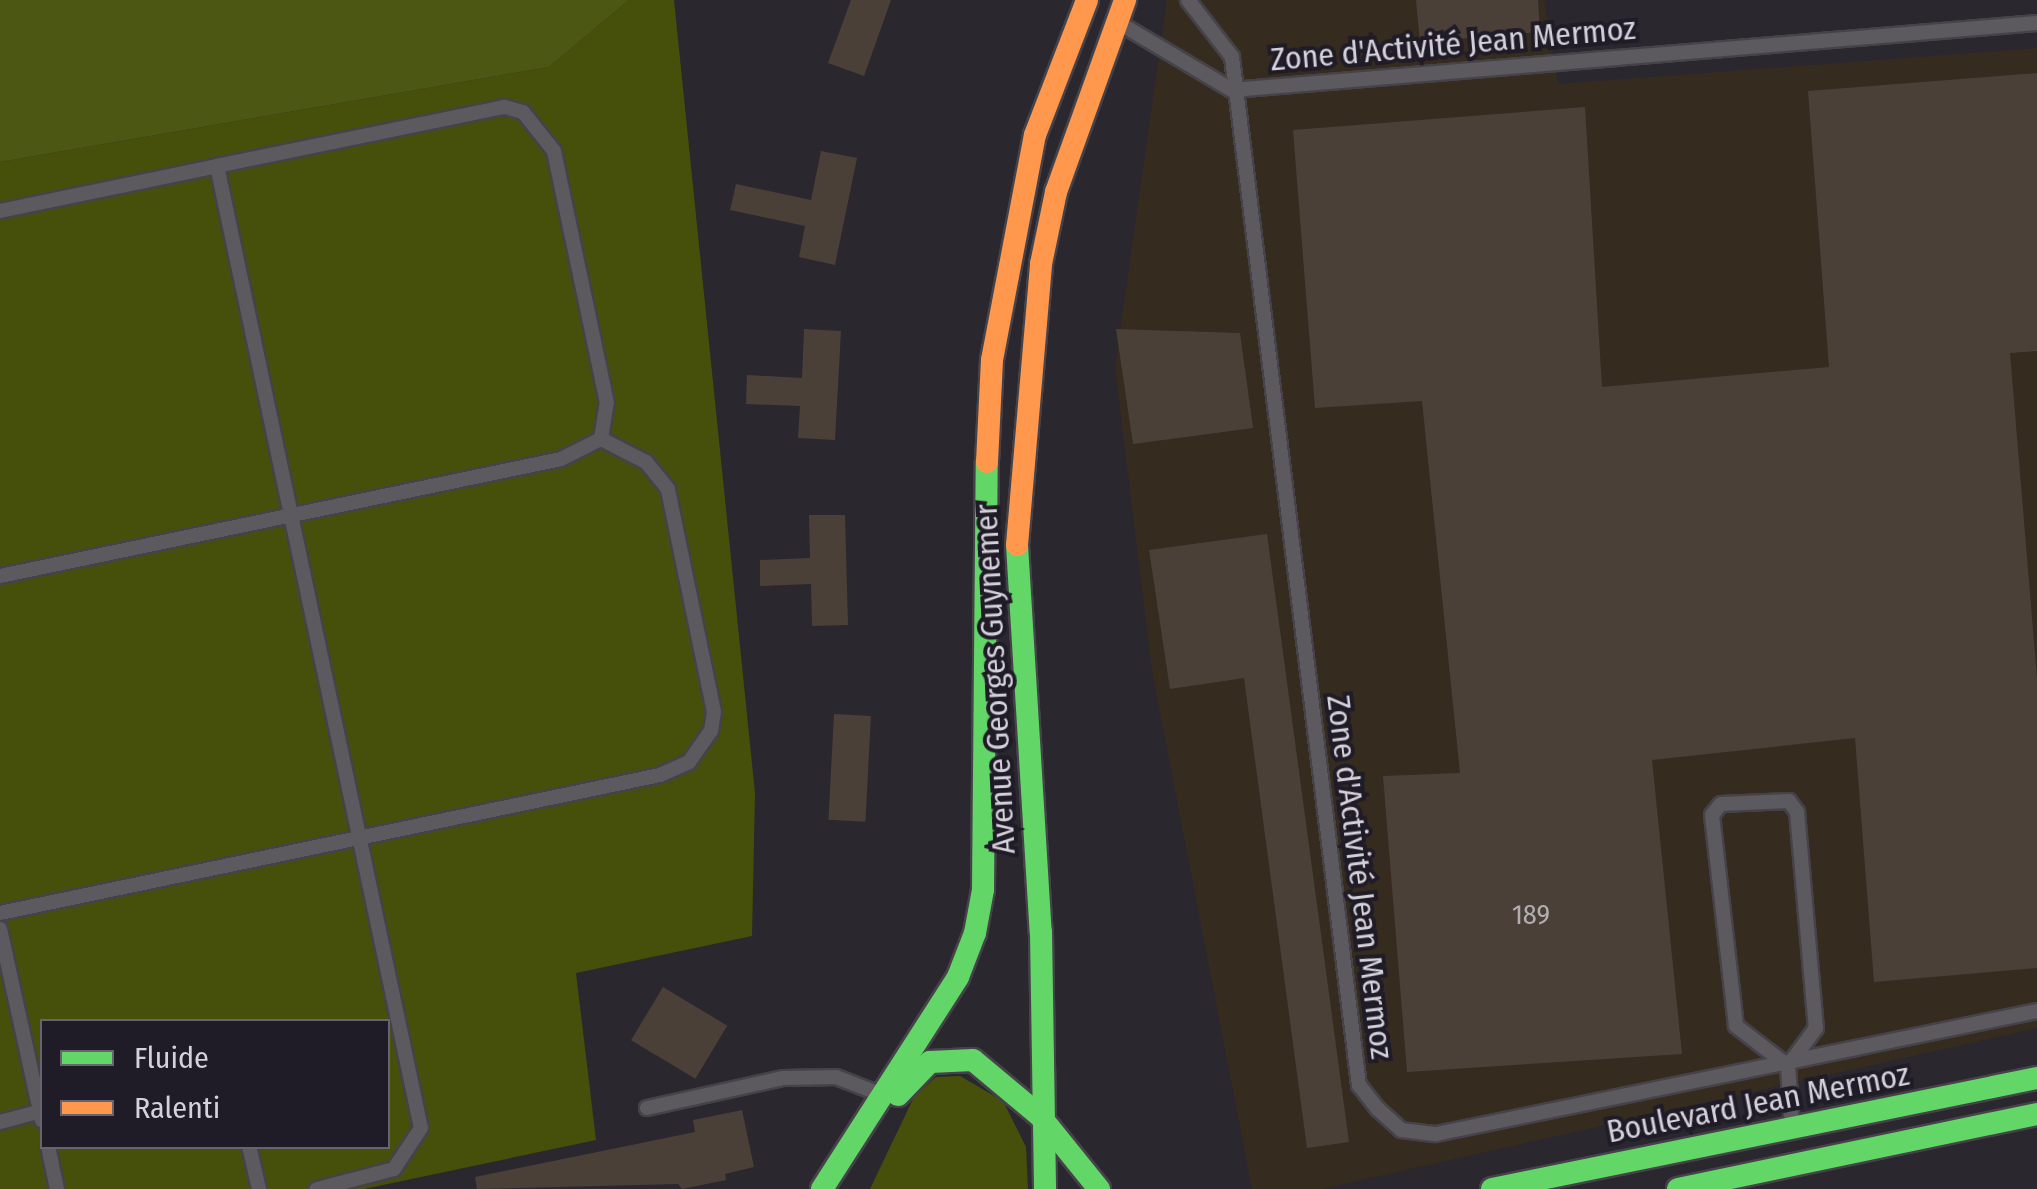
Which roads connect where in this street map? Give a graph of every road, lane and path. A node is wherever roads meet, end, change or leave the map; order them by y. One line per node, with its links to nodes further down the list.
1 (1087, 0): 5 (main road, Avenue Georges Guynemer)
2 (1188, 0): 6 (lane, Zone d'Activité Jean Mermoz)
3 (1119, 10): 5 (main road); 6 (lane, Zone d'Activité Jean Mermoz); 24 (main road, Avenue Georges Guynemer)
4 (2037, 22): 6 (lane, Zone d'Activité Jean Mermoz)
5 (1064, 50): 19 (main road, Avenue Georges Guynemer)
6 (1232, 90): 16 (lane, Zone d'Activité Jean Mermoz)
7 (217, 166): 8 (lane); 9 (lane); 10 (lane)
8 (0, 211)
9 (601, 439): 10 (lane); 12 (lane)
10 (294, 514): 11 (lane); 12 (lane)
11 (0, 576)
12 (360, 837): 13 (lane); 33 (lane)
13 (0, 913)
14 (0, 929): 20 (lane)
15 (2037, 1011): 16 (lane, Zone d'Activité Jean Mermoz)
16 (1788, 1066): 16 (lane); 26 (lane)
17 (911, 1076): 19 (lane); 24 (main road); 27 (main road)
18 (2037, 1078): 26 (main road, Boulevard Jean Mermoz)
19 (878, 1095): 21 (lane); 27 (main road); 30 (main road, Avenue Georges Guynemer)
20 (40, 1105)
21 (647, 1108)
22 (40, 1114): 25 (lane)
23 (2037, 1114): 38 (main road, Boulevard Jean Mermoz)
24 (1040, 1116): 35 (main road, Avenue Georges Guynemer); 36 (main road)
25 (0, 1122)
26 (1792, 1131): 37 (main road, Boulevard Jean Mermoz)
27 (873, 1139): 30 (main road); 34 (main road)
28 (49, 1149): 31 (lane)
29 (250, 1149): 32 (lane)
30 (826, 1181)
31 (57, 1189)
32 (259, 1189)
33 (317, 1189)
34 (850, 1189)
35 (1045, 1189)
36 (1099, 1189)
37 (1492, 1189)
38 (1678, 1189)

